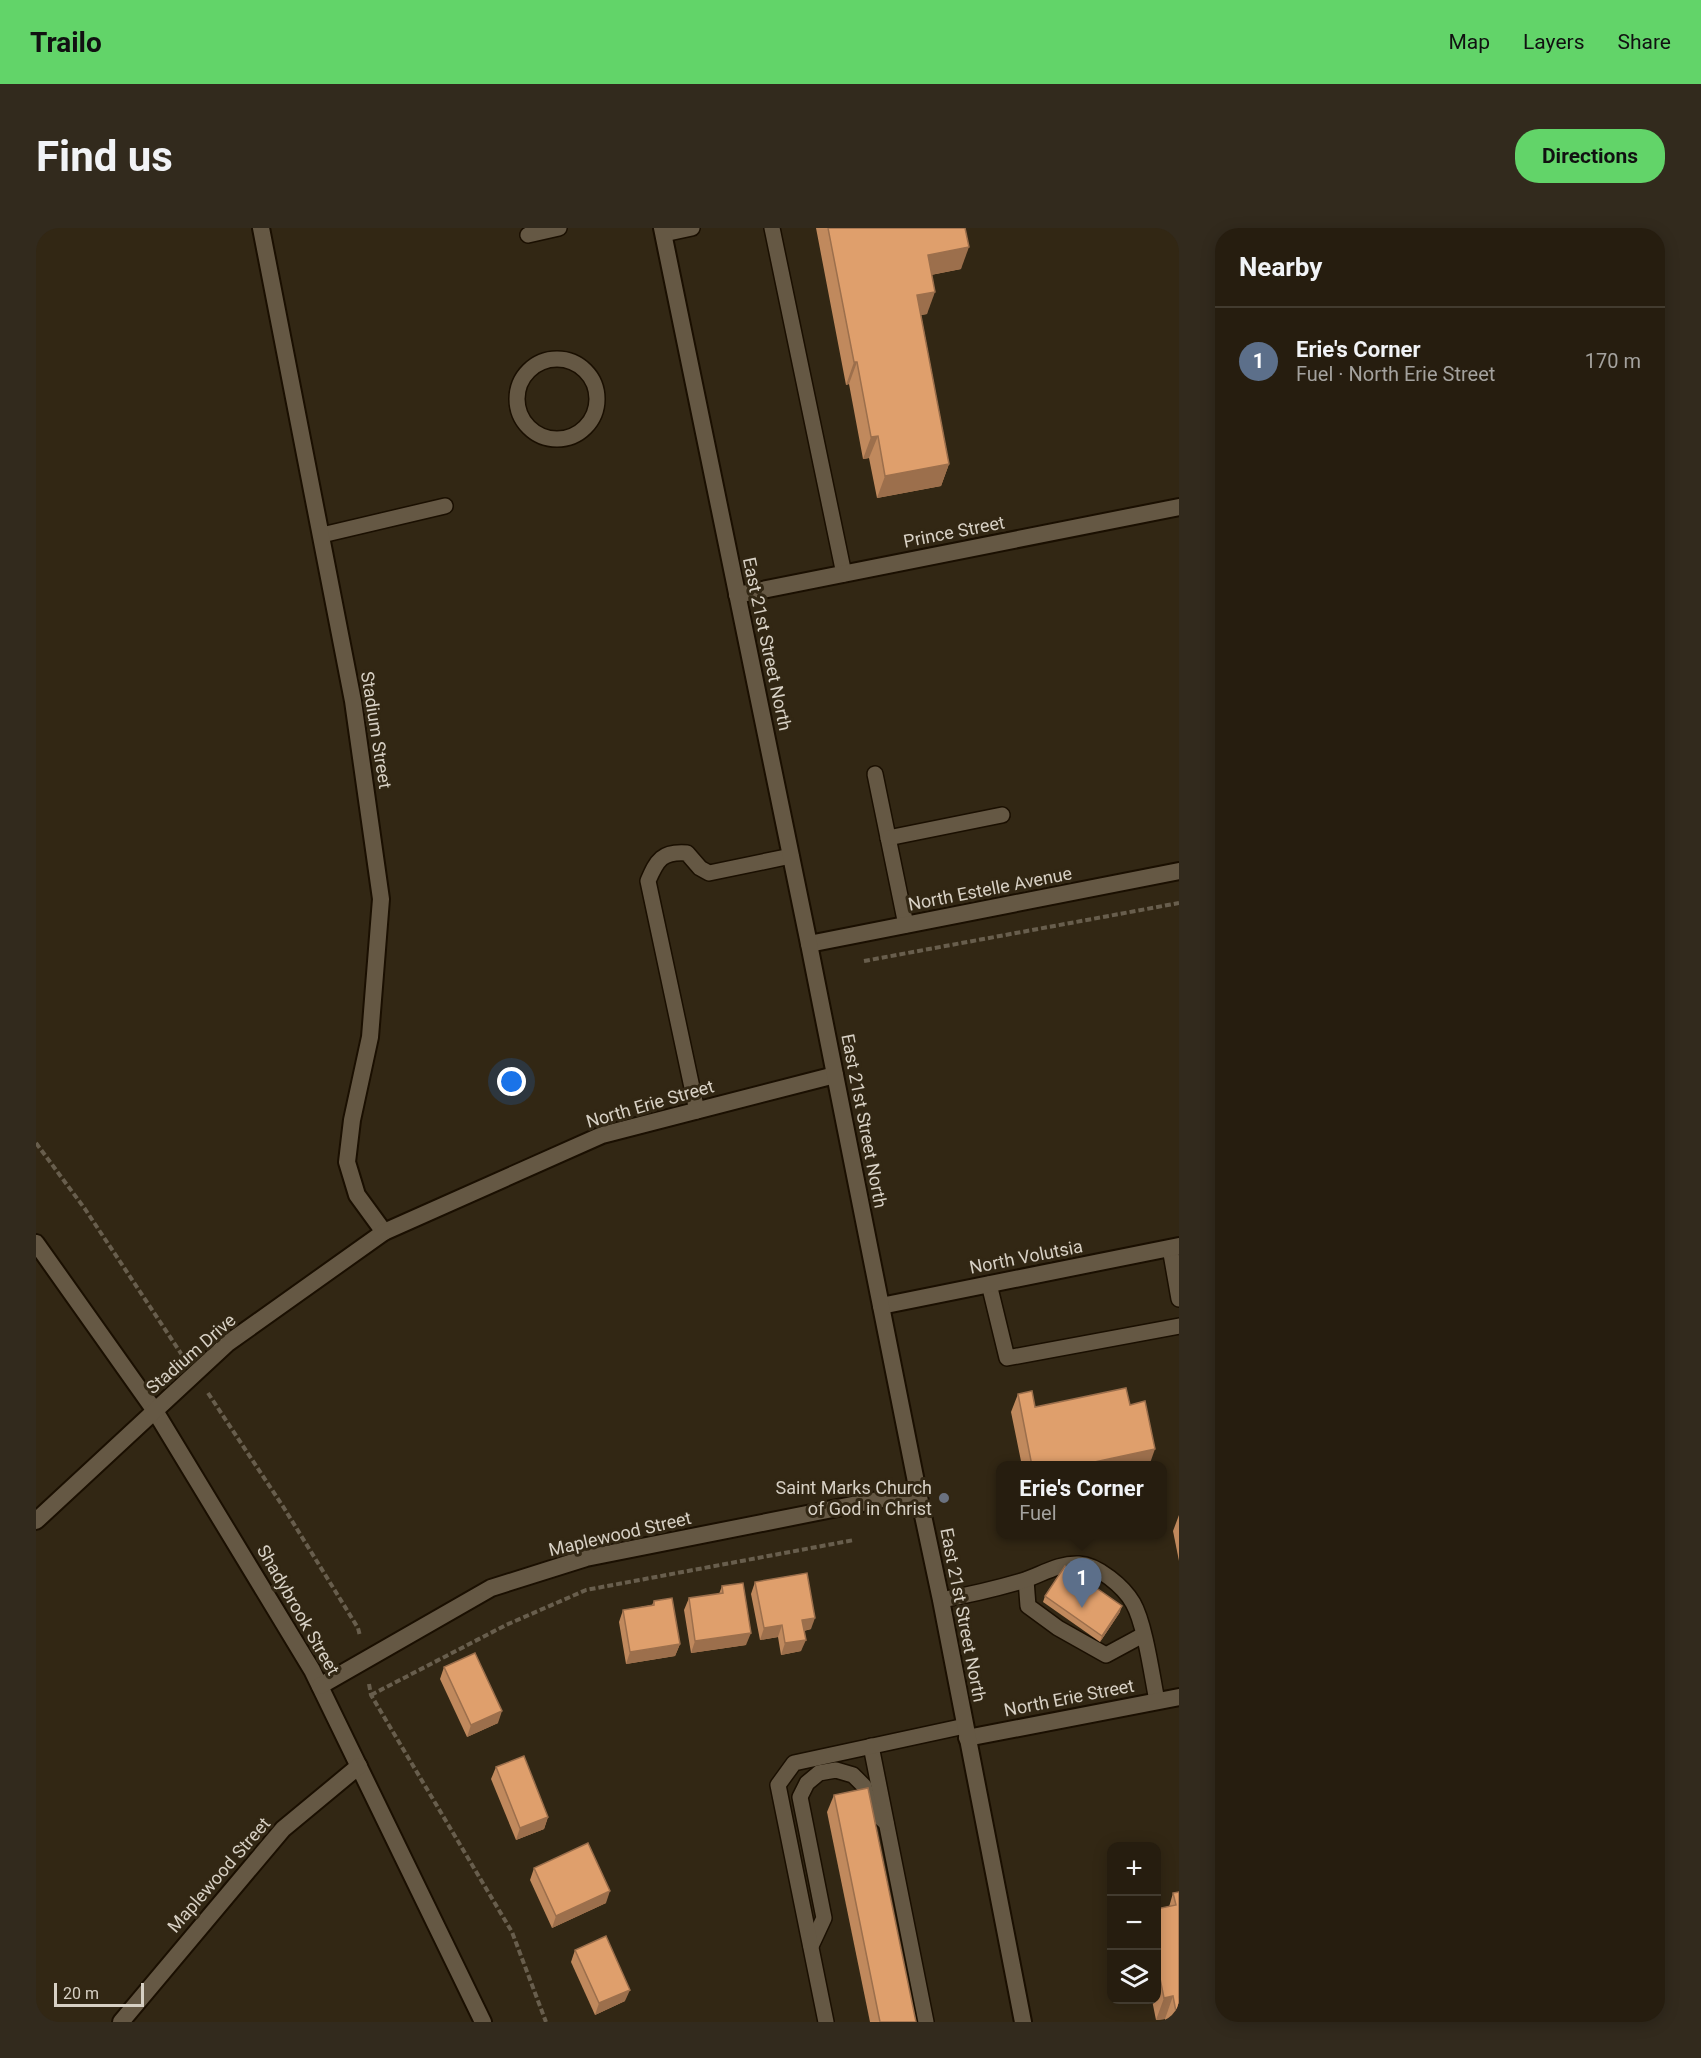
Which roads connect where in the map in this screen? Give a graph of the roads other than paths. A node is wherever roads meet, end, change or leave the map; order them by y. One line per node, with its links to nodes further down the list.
1 (261, 228): 10 (street, Stadium Street)
2 (559, 228): 6 (lane)
3 (692, 228): 5 (lane)
4 (772, 228): 11 (lane)
5 (663, 231): 12 (street, East 21st Street North)
6 (528, 235)
7 (519, 385): 7 (lane)
8 (445, 507): 10 (lane)
9 (1179, 507): 11 (street, Prince Street)
10 (322, 535): 22 (street, Stadium Street)
11 (844, 574): 12 (street, Prince Street)
12 (737, 595): 16 (street, East 21st Street North)
13 (875, 774): 15 (lane)
14 (1002, 815): 15 (lane)
15 (888, 838): 18 (lane)
16 (791, 856): 19 (street, East 21st Street North); 21 (lane)
17 (1179, 872): 18 (street, North Estelle Avenue)
18 (906, 925): 19 (street, North Estelle Avenue)
19 (809, 944): 20 (street, East 21st Street North)
20 (835, 1075): 21 (street, North Erie Street); 27 (street, East 21st Street North)
21 (697, 1111): 22 (street, North Erie Street)
22 (384, 1232): 29 (street, Stadium Drive)
23 (36, 1243): 29 (street, Shadybrook Street)
24 (1174, 1247): 25 (street, North Volutsia); 26 (lane)
25 (988, 1284): 27 (street, North Volutsia); 28 (lane)
26 (1179, 1299)
27 (881, 1306): 30 (street, East 21st Street North)
28 (1179, 1326)
29 (155, 1411): 31 (street, Stadium Drive); 35 (street, Shadybrook Street)
30 (918, 1492): 33 (street, East 21st Street North); 35 (street, Maplewood Street)
31 (36, 1521)
32 (1026, 1580): 33 (lane); 34 (lane); 34 (lane)
33 (941, 1600): 38 (street, East 21st Street North)
34 (1143, 1635): 37 (lane)
35 (320, 1686): 40 (street, Shadybrook Street)
36 (1179, 1697): 37 (street, North Erie Street)
37 (1157, 1701): 38 (street, North Erie Street)
38 (966, 1732): 39 (lane); 47 (street, East 21st Street North)
39 (871, 1746): 41 (lane); 42 (lane)
40 (359, 1766): 43 (street, Maplewood Street); 44 (street, Shadybrook Street)
41 (886, 1823): 42 (lane); 46 (lane)
42 (811, 1946): 45 (lane)
43 (121, 2022)
44 (483, 2022)
45 (826, 2022)
46 (926, 2022)
47 (1023, 2022)

